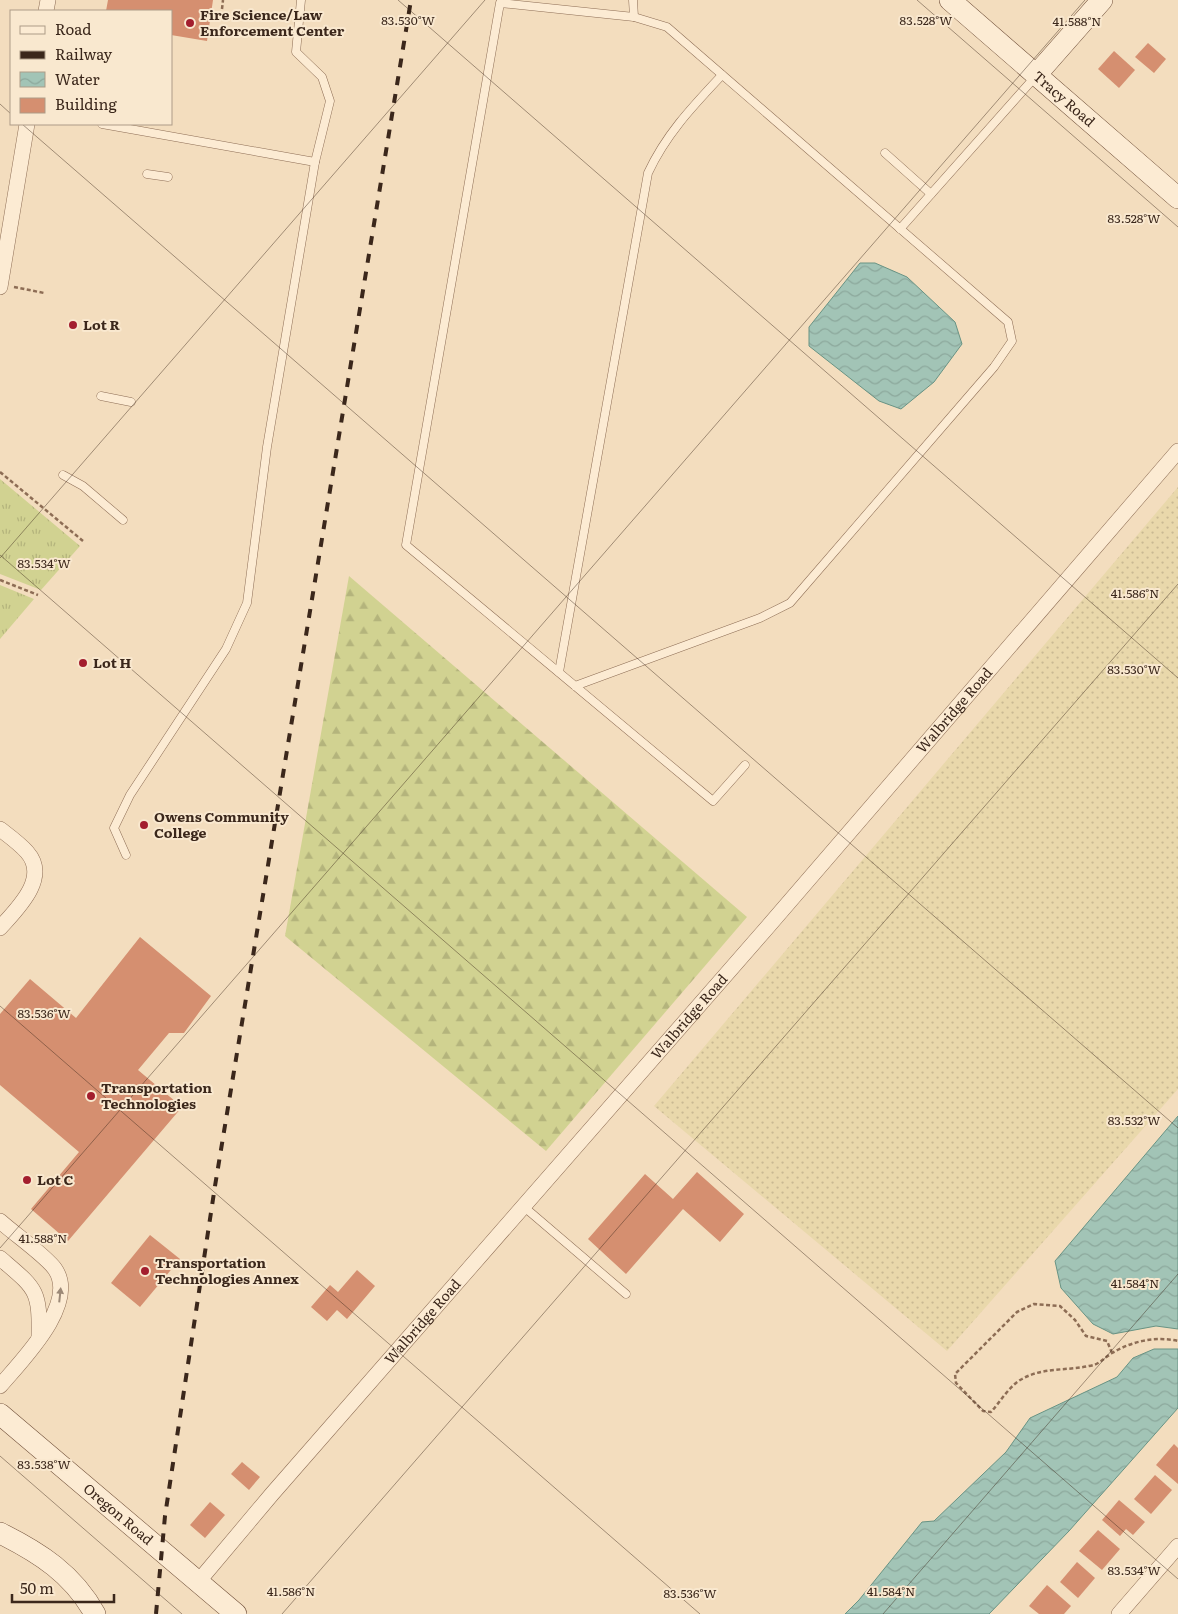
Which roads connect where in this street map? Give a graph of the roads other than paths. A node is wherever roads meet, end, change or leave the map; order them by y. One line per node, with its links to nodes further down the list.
1 (301, 0): 12 (lane)
2 (634, 0): 6 (lane)
3 (950, 0): 8 (street, Tracy Road)
4 (1102, 0): 8 (street)
5 (500, 2): 6 (lane); 24 (lane)
6 (634, 17): 7 (lane)
7 (722, 75): 17 (lane); 24 (lane)
8 (1036, 75): 15 (lane); 16 (street, Tracy Road)
9 (27, 125): 18 (street)
10 (108, 125): 12 (lane)
11 (885, 153): 15 (lane)
12 (315, 162): 28 (lane)
13 (147, 174): 14 (lane)
14 (168, 177)
15 (931, 194): 17 (lane)
16 (1178, 198)
17 (900, 229): 25 (lane)
18 (0, 286)
19 (101, 396): 20 (lane)
20 (131, 402)
21 (1178, 451): 30 (street, Walbridge Road)
22 (63, 475): 23 (lane)
23 (123, 520)
24 (559, 672): 25 (lane)
25 (575, 686): 26 (lane)
26 (745, 765)
27 (0, 829): 29 (street)
28 (126, 855)
29 (0, 928)
30 (524, 1206): 33 (lane); 39 (street, Walbridge Road)
31 (0, 1221): 34 (street, one-way to 31)
32 (0, 1258): 34 (street)
33 (626, 1294)
34 (39, 1338): 35 (street)
35 (0, 1386)
36 (0, 1414): 39 (street, Oregon Road)
37 (0, 1533): 40 (street)
38 (1178, 1546): 42 (street)
39 (198, 1582): 41 (street, Oregon Road)
40 (95, 1614)
41 (236, 1614)
42 (1119, 1614)

